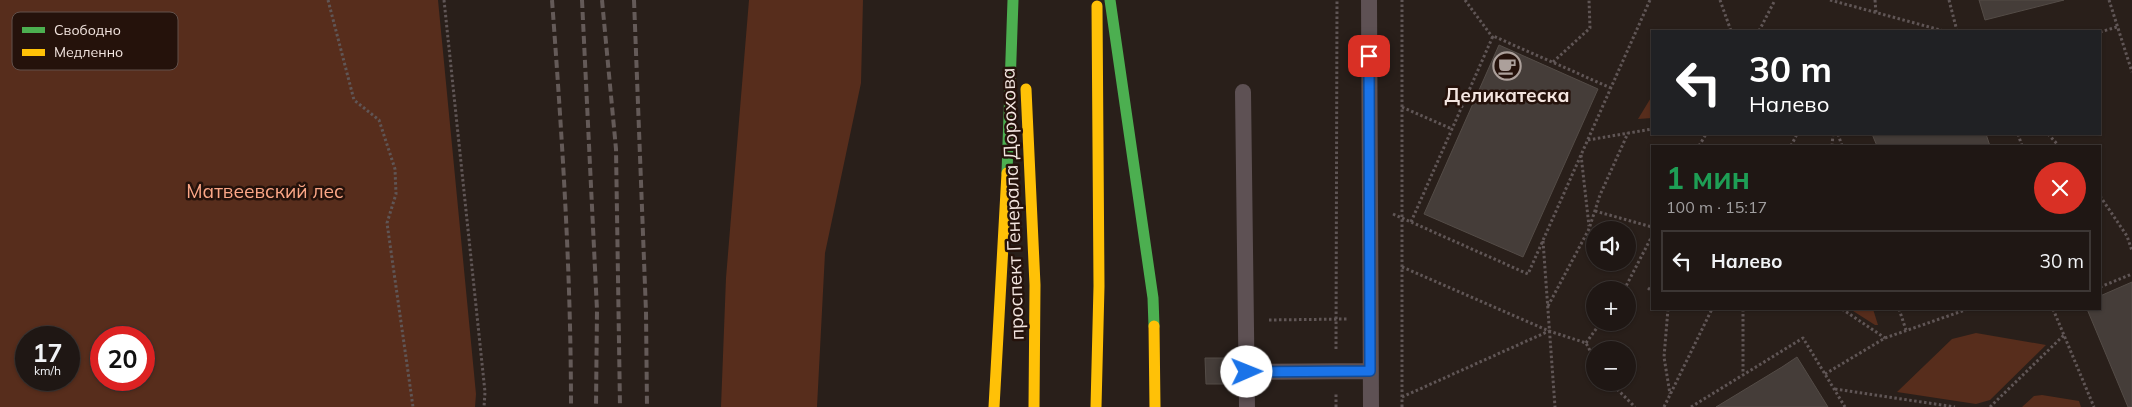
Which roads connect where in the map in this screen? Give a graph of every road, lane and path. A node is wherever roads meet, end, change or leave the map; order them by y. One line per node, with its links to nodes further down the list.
1 (328, 0): 85 (path)
2 (444, 0): 86 (path)
3 (1013, 0): 87 (street)
4 (1021, 0): 27 (street, проспект Генерала Дорохова)
5 (1097, 0): 89 (street)
6 (1110, 0): 90 (street)
7 (1337, 0): 69 (path)
8 (1369, 0): 42 (lane)
9 (1402, 0): 33 (path)
10 (1465, 0): 26 (path)
11 (1589, 0): 28 (path)
12 (1650, 0): 31 (path)
13 (1720, 0): 21 (path)
14 (1775, 0): 22 (path)
15 (1830, 0): 19 (path)
16 (1876, 0): 19 (path)
17 (1949, 0): 24 (path)
18 (2110, 0): 20 (path)
19 (1876, 13): 23 (path)
20 (2117, 27): 25 (path); 29 (path)
21 (1731, 30)
22 (1760, 30)
23 (1940, 30)
24 (1957, 30)
25 (2101, 32)
26 (1493, 38): 28 (path); 35 (path)
27 (1024, 49)
28 (1553, 62): 31 (path)
29 (2132, 72)
30 (1025, 79): 88 (street, проспект Генерала Дорохова)
31 (1611, 88): 38 (path)
32 (1243, 92): 70 (lane)
33 (1402, 107): 35 (path); 44 (path)
34 (1651, 128): 36 (path)
35 (1452, 129): 47 (path)
36 (1628, 133): 38 (path); 43 (path)
37 (2049, 135): 39 (path)
38 (1587, 140): 40 (path)
39 (2058, 145)
40 (1581, 155): 45 (path); 51 (path)
41 (2101, 197): 52 (path)
42 (1370, 203): 44 (path); 67 (lane)
43 (1594, 211): 46 (path); 48 (path)
44 (1402, 218): 47 (path); 53 (path)
45 (1588, 221)
46 (1591, 221)
47 (1411, 222): 51 (path)
48 (1651, 228)
49 (1586, 235): 59 (path)
50 (1651, 238): 55 (path)
51 (1543, 240): 59 (path)
52 (2132, 251)
53 (1402, 266): 68 (path); 72 (path)
54 (2132, 274): 56 (path)
55 (1629, 281)
56 (2101, 287)
57 (1648, 288): 58 (path)
58 (1651, 290)
59 (1548, 306): 72 (path)
60 (1668, 310): 83 (path)
61 (1712, 310): 83 (path)
62 (1744, 310): 80 (path)
63 (1843, 310): 74 (path)
64 (1899, 310): 71 (path)
65 (1965, 310): 71 (path)
66 (2053, 310): 73 (path)
67 (1370, 318): 68 (path); 69 (path); 77 (lane)
68 (1402, 318): 84 (path)
69 (1336, 319): 70 (path); 76 (path)
70 (1246, 320): 78 (lane)
71 (1906, 330): 74 (path)
72 (1549, 331): 75 (path); 84 (path); 95 (path)
73 (2064, 335): 101 (path); 102 (path)
74 (1885, 338): 79 (path)
75 (1586, 343)
76 (1336, 371): 77 (lane); 78 (lane); 92 (path)
77 (1370, 371): 93 (lane)
78 (1247, 372): 91 (lane)
79 (1825, 374): 80 (path); 81 (path)
80 (1744, 375): 98 (path)
81 (1834, 389): 99 (path); 100 (path)
82 (1619, 391): 96 (path)
83 (1670, 394): 97 (path)
84 (1402, 397): 94 (path)
85 (414, 407)
86 (484, 407)
87 (994, 407)
88 (1034, 407)
89 (1096, 407)
90 (1155, 407)
91 (1247, 407)
92 (1336, 407)
93 (1371, 407)
94 (1402, 407)
95 (1555, 407)
96 (1635, 407)
97 (1664, 407)
98 (1692, 407)
99 (1846, 407)
100 (1955, 407)
101 (1990, 407)
102 (2094, 407)

